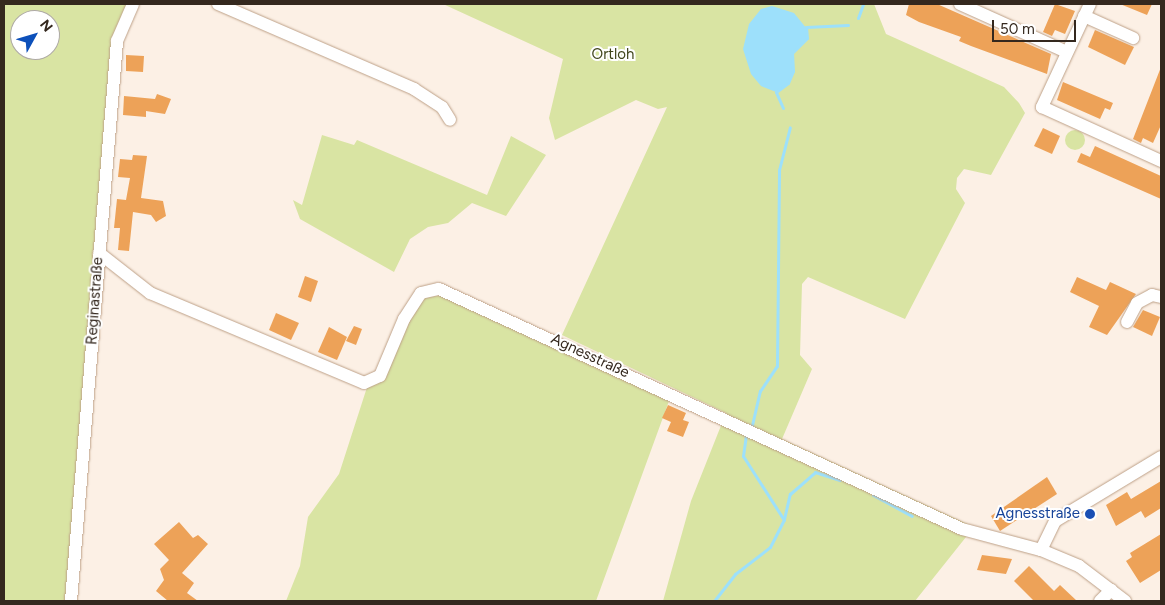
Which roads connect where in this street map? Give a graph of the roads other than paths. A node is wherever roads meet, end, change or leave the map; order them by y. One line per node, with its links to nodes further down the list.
1 (133, 4): 10 (street, Reginastraße)
2 (218, 4): 8 (street)
3 (960, 4): 7 (street)
4 (1090, 4): 5 (street)
5 (1084, 16): 6 (street); 7 (street)
6 (1133, 38)
7 (1067, 52): 9 (street)
8 (450, 120)
9 (1161, 161)
10 (99, 252): 14 (street, Agnesstraße); 16 (street, Reginastraße)
11 (1161, 297): 12 (street)
12 (1127, 322)
13 (1161, 457): 14 (street)
14 (1041, 550): 15 (street, Agnesstraße)
15 (1111, 590): 17 (street); 18 (street, Agnesstraße)
16 (71, 601)
17 (1100, 601)
18 (1125, 601)

